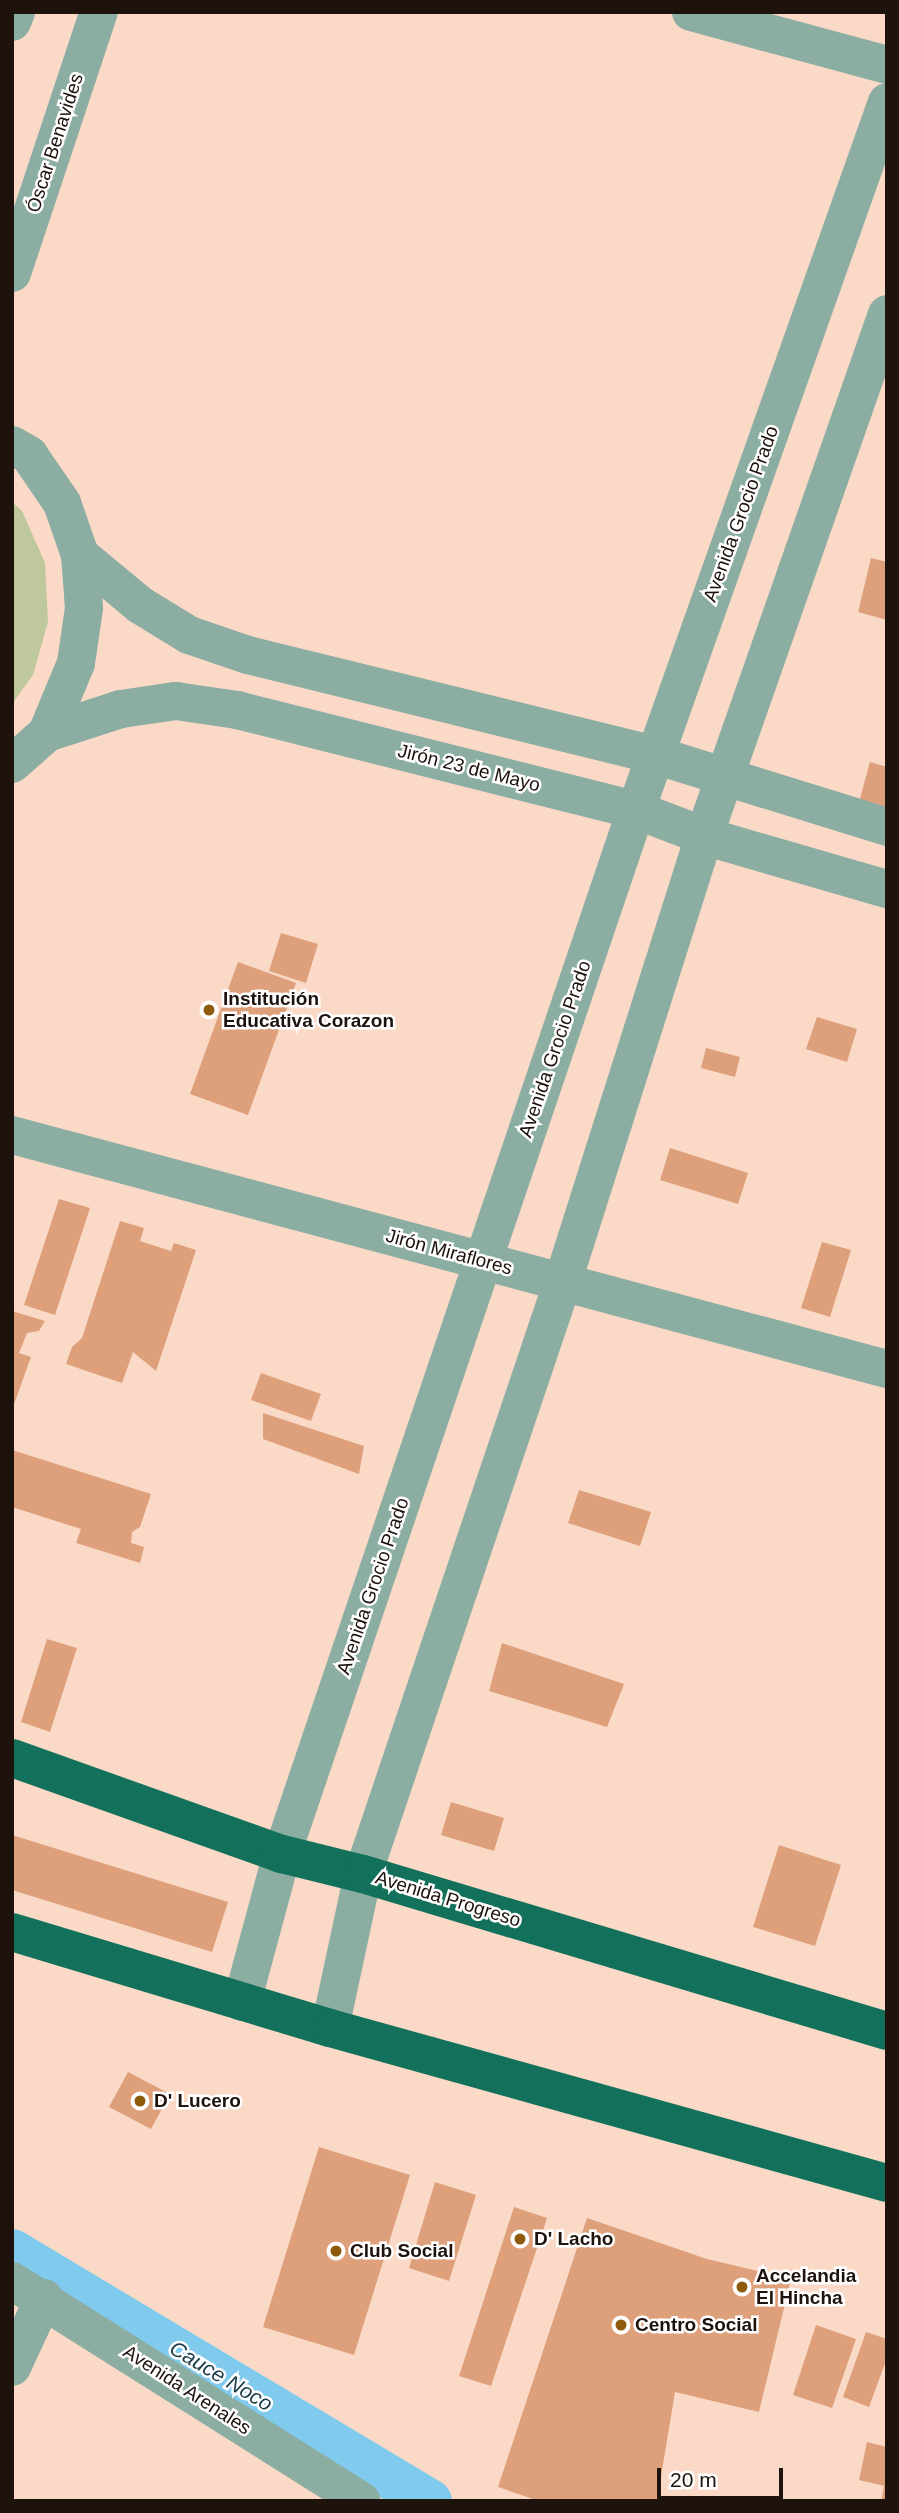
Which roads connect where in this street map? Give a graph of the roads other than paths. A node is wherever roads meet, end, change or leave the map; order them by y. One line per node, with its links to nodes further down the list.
1 (16, 12): 4 (street)
2 (99, 12): 7 (street, Óscar Benavides)
3 (691, 12): 5 (street)
4 (12, 22)
5 (887, 65)
6 (887, 102): 12 (street, Avenida Grocio Prado)
7 (12, 274)
8 (887, 314): 14 (street)
9 (12, 445): 10 (street)
10 (80, 555): 11 (street); 12 (street)
11 (47, 733): 13 (street); 15 (street, Jirón 23 de Mayo)
12 (655, 755): 14 (street); 15 (street, Avenida Grocio Prado)
13 (12, 764)
14 (724, 779): 16 (street); 17 (street)
15 (636, 810): 17 (street, Jirón 23 de Mayo); 20 (street, Avenida Grocio Prado)
16 (887, 827)
17 (704, 836): 18 (street, Jirón 23 de Mayo); 21 (street)
18 (887, 889)
19 (12, 1135): 20 (street, Jirón Miraflores)
20 (483, 1262): 21 (street, Jirón Miraflores); 24 (street, Avenida Grocio Prado)
21 (563, 1281): 22 (street, Jirón Miraflores); 25 (street)
22 (887, 1369)
23 (12, 1758): 24 (highway, Avenida Progreso)
24 (282, 1854): 25 (highway, Avenida Progreso); 27 (street, Avenida Grocio Prado)
25 (363, 1874): 28 (street); 29 (highway, Avenida Progreso)
26 (12, 1932): 27 (highway)
27 (242, 2002): 28 (highway)
28 (330, 2028): 30 (highway)
29 (887, 2031)
30 (887, 2183)
31 (28, 2290): 32 (street); 33 (street, Avenida Arenales)
32 (12, 2367)
33 (361, 2501)

